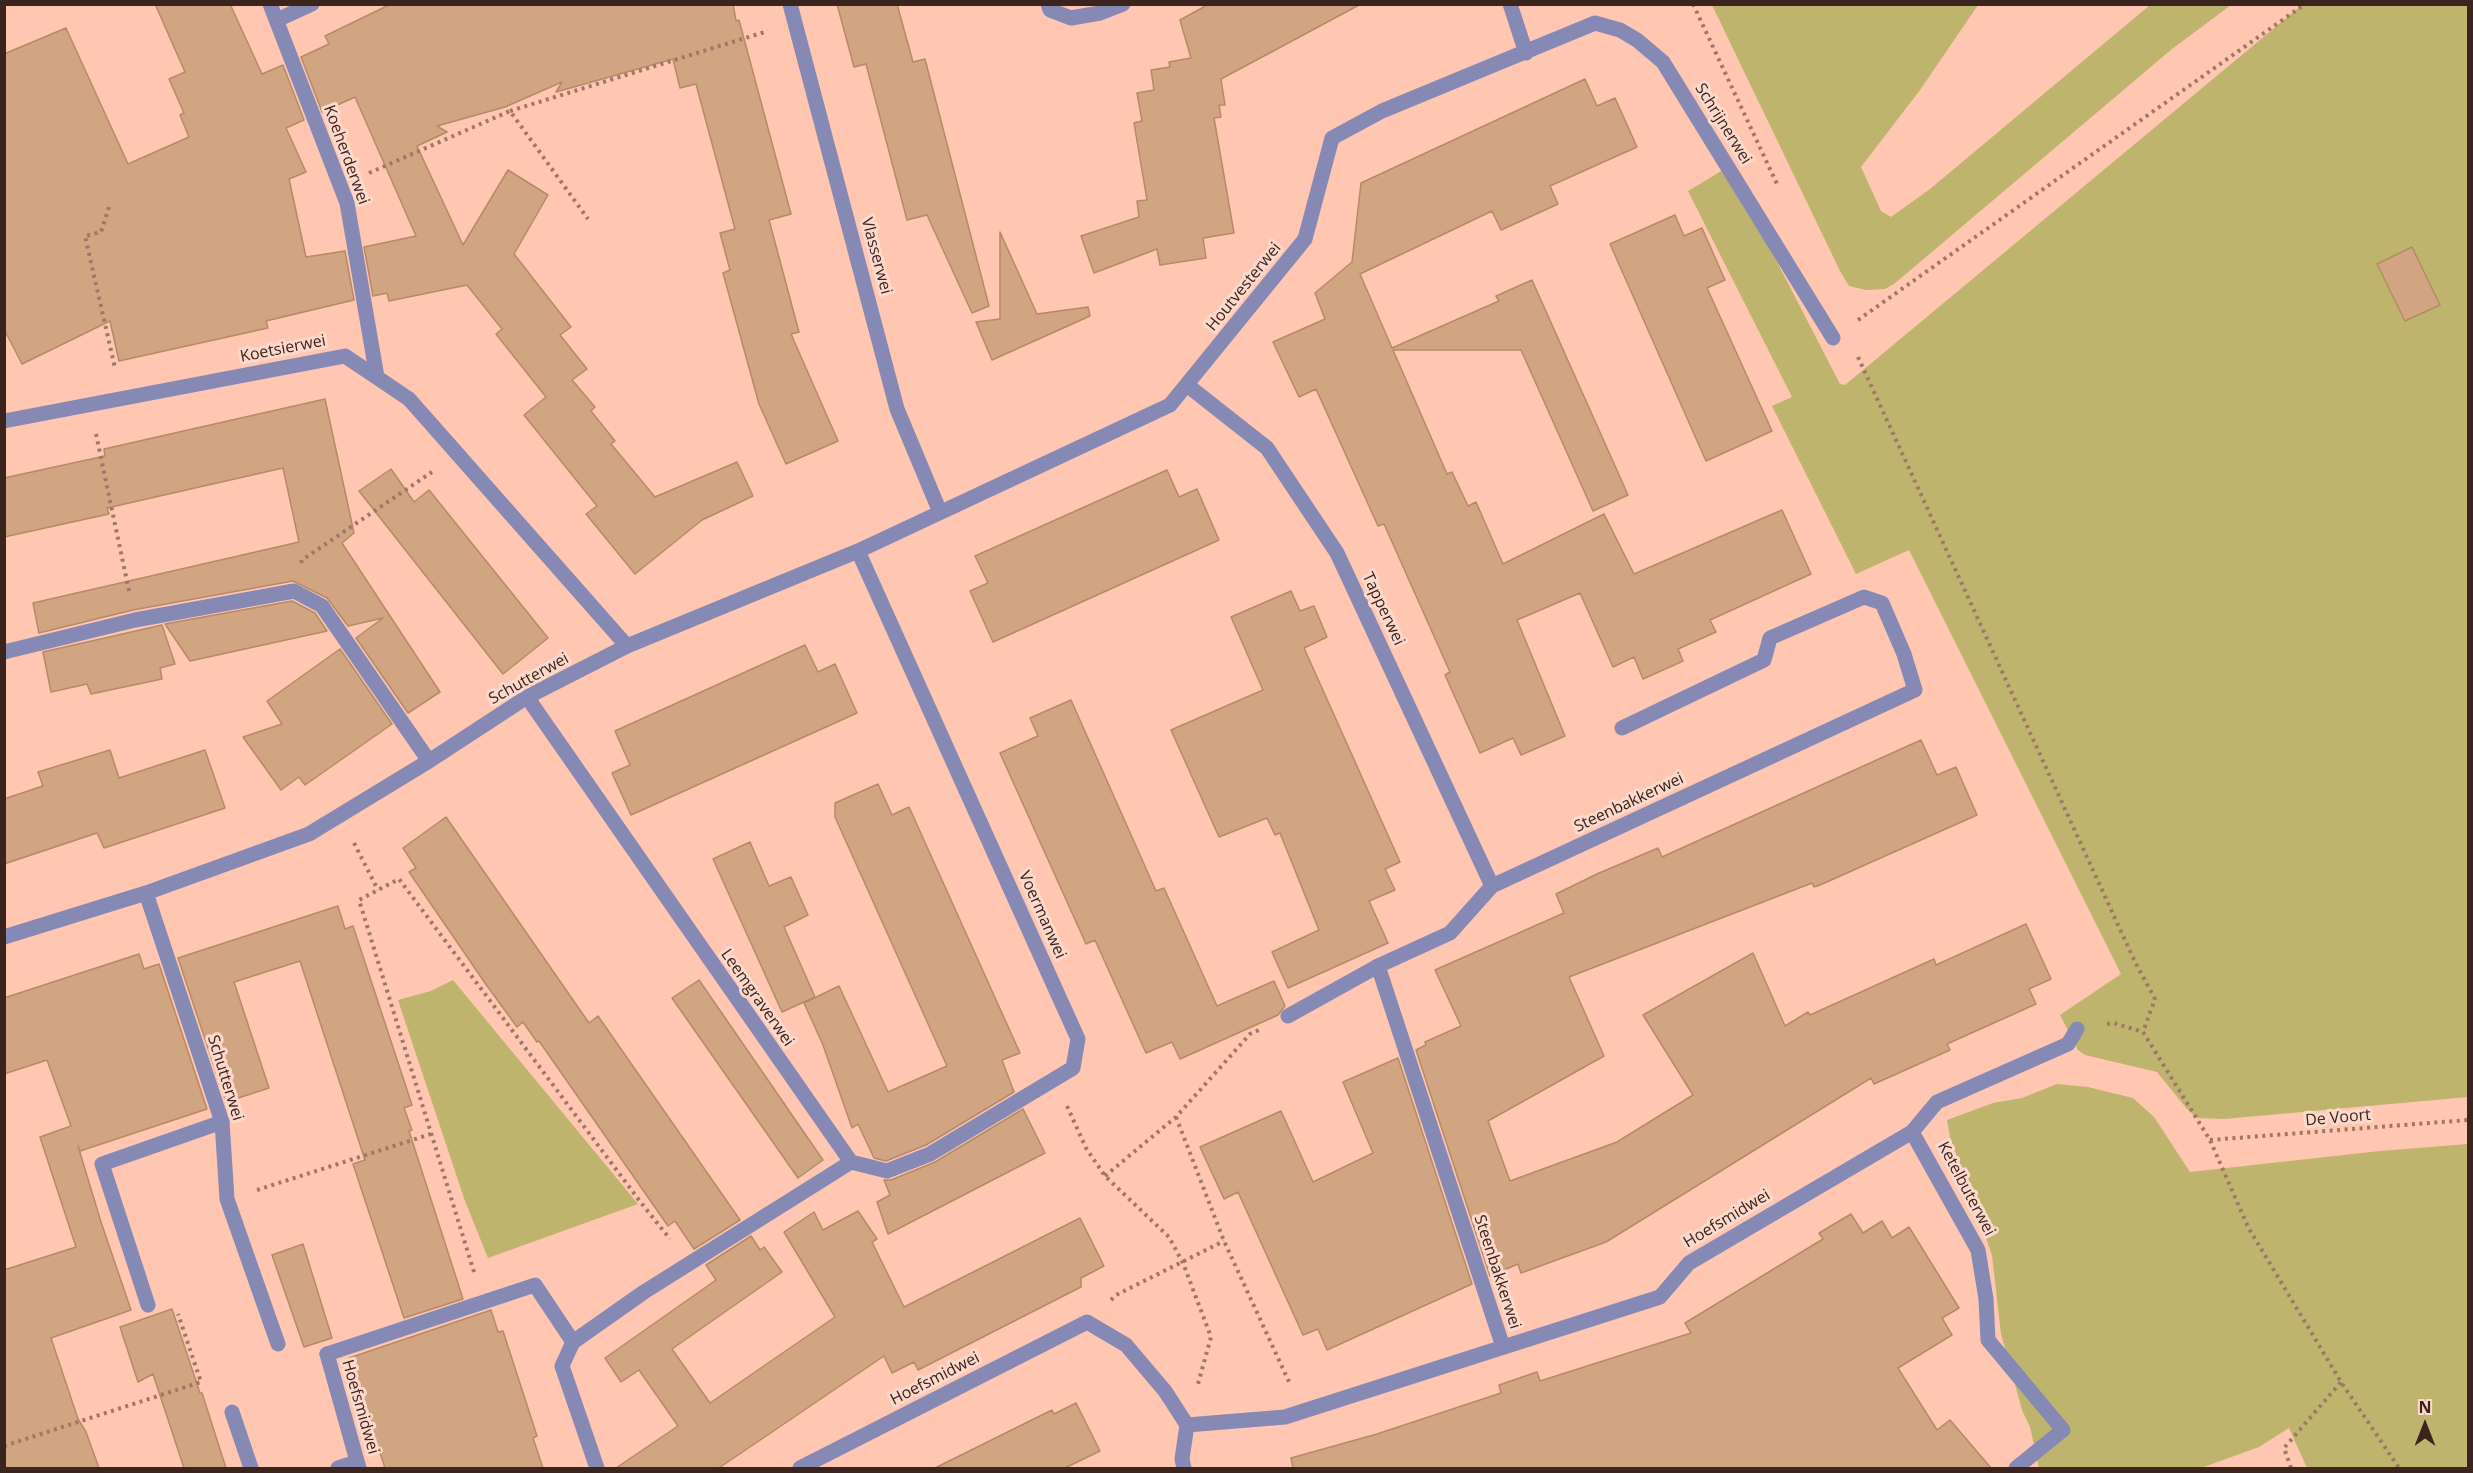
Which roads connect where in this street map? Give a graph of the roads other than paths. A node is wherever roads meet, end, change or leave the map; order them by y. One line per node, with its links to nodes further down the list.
1 (270, 4): 7 (street, Koeherderwei)
2 (312, 4): 7 (street)
3 (790, 4): 13 (street, Vlasserwei)
4 (1048, 4): 5 (street)
5 (1123, 4)
6 (1510, 4): 8 (street)
7 (277, 20): 10 (street, Koeherderwei)
8 (1526, 53): 9 (street, Schrijnerwei); 11 (street, Houtvesterwei)
9 (1839, 334)
10 (377, 377): 12 (street, Koetsierwei); 15 (street, Koetsierwei)
11 (1187, 385): 13 (street, Houtvesterwei); 20 (street, Tapperwei)
12 (4, 421)
13 (940, 513): 14 (street, Schutterwei)
14 (858, 551): 15 (street, Schutterwei); 28 (street, Voermanwei)
15 (627, 646): 17 (street, Schutterwei)
16 (4, 652): 19 (street)
17 (527, 697): 19 (street, Schutterwei); 28 (street, Leemgraverwei)
18 (1622, 728): 20 (street, Steenbakkerwei)
19 (429, 761): 21 (street, Schutterwei)
20 (1492, 886): 23 (street, Steenbakkerwei)
21 (146, 893): 22 (street, Schutterwei); 26 (street, Schutterwei)
22 (4, 937)
23 (1378, 966): 24 (street); 32 (street, Steenbakkerwei)
24 (1288, 1016)
25 (2077, 1029): 27 (street, Hoefsmidwei)
26 (222, 1122): 29 (street); 31 (street, Schutterwei)
27 (1912, 1132): 32 (street, Hoefsmidwei); 41 (street, Ketelbuterwei)
28 (851, 1162): 30 (street)
29 (148, 1305)
30 (573, 1342): 35 (street, Hoefsmidwei); 38 (street)
31 (278, 1344)
32 (1503, 1347): 34 (street, Hoefsmidwei)
33 (232, 1412): 36 (street)
34 (1187, 1425): 39 (street, Hoefsmidwei); 40 (street)
35 (358, 1465): 37 (street)
36 (251, 1468)
37 (338, 1468)
38 (597, 1468)
39 (800, 1468)
40 (1184, 1468)
41 (2016, 1468)

